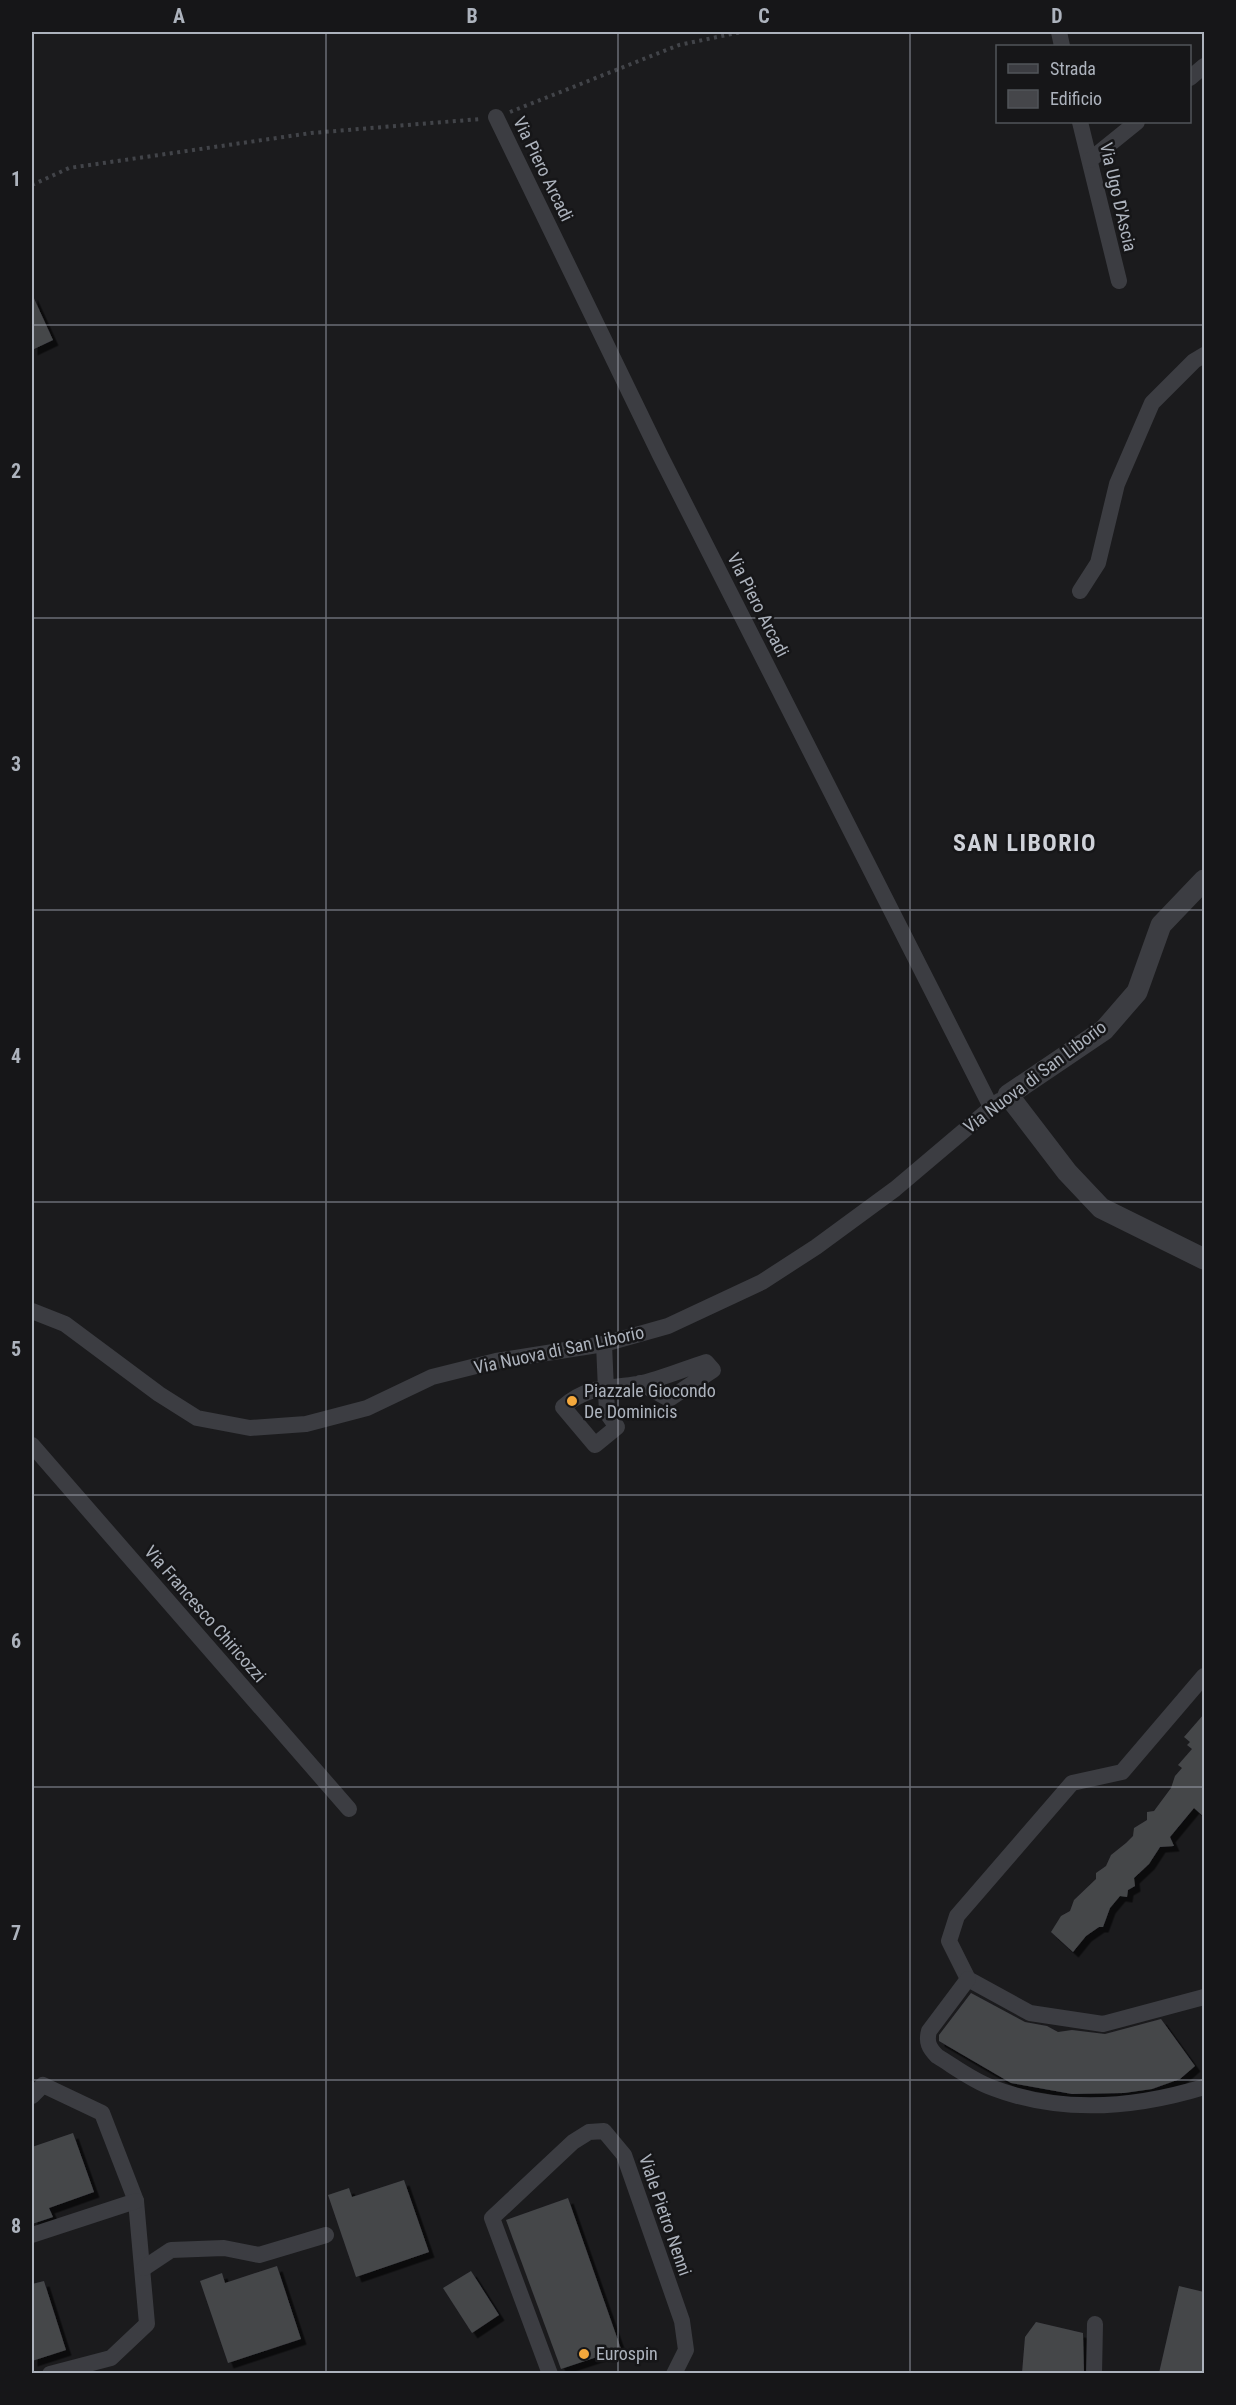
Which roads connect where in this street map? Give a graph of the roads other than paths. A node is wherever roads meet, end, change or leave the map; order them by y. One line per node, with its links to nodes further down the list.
1 (1204, 66): 2 (street)
2 (1191, 77)
3 (496, 117): 12 (street, Via Piero Arcadi)
4 (1080, 123): 6 (street, Via Ugo D'Ascia)
5 (1136, 123): 6 (street)
6 (1090, 160): 7 (street, Via Ugo D'Ascia)
7 (1119, 281)
8 (1204, 356): 9 (street)
9 (1080, 591)
10 (1204, 880): 11 (street, Via Nuova di San Liborio)
11 (1008, 1095): 12 (street, Via Nuova di San Liborio); 13 (street)
12 (991, 1107): 15 (street, Via Nuova di San Liborio)
13 (1204, 1259)
14 (32, 1311): 15 (street, Via Nuova di San Liborio)
15 (604, 1344): 16 (street)
16 (640, 1383)
17 (32, 1445): 19 (street, Via Francesco Chiricozzi)
18 (1204, 1676): 20 (street)
19 (349, 1809)
20 (969, 1979): 21 (street); 22 (street)
21 (1204, 1997)
22 (1204, 2087)
23 (32, 2097): 24 (street)
24 (136, 2201): 25 (street); 27 (street)
25 (32, 2235)
26 (326, 2235): 27 (street)
27 (144, 2268): 29 (street)
28 (1095, 2324): 32 (street)
29 (50, 2373)
30 (550, 2373): 31 (street, Viale Pietro Nenni)
31 (674, 2373)
32 (1094, 2373)

